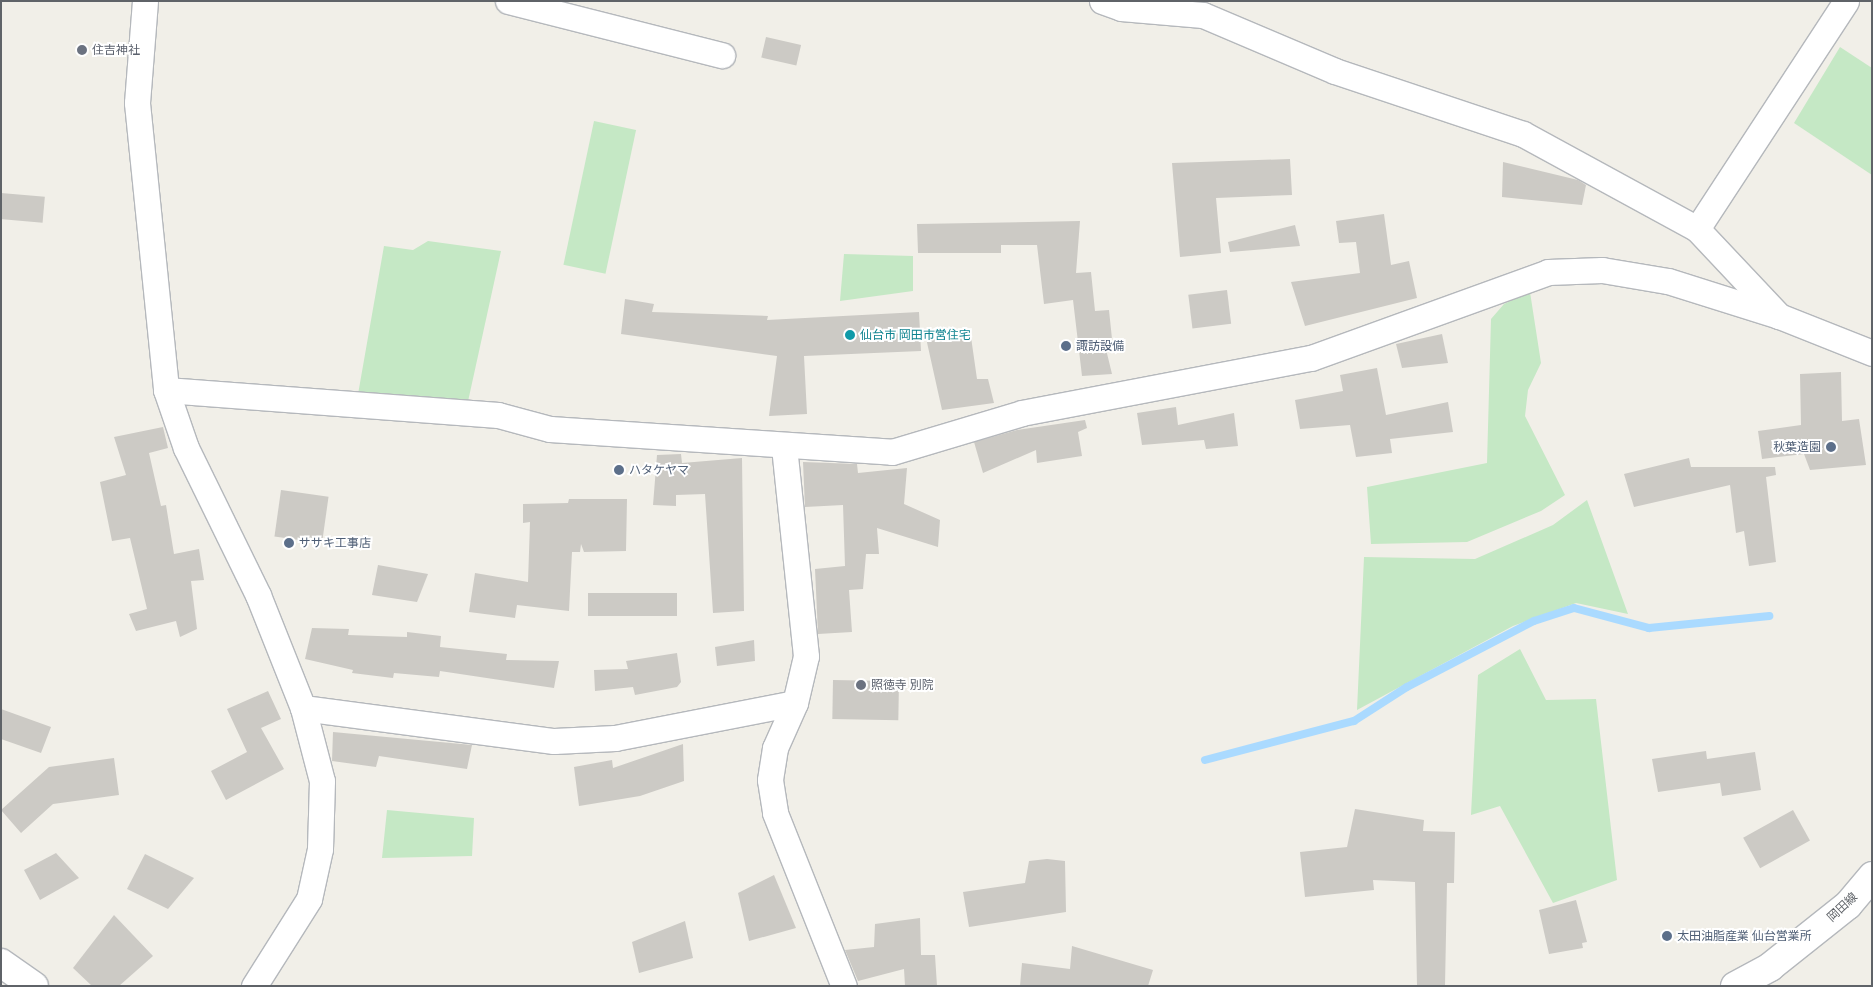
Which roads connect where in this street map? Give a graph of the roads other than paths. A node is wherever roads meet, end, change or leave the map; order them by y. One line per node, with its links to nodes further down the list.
1 (145, 1): 9 (street)
2 (508, 1): 5 (street)
3 (1102, 1): 6 (street)
4 (1846, 1): 6 (street)
5 (722, 55)
6 (1697, 229): 7 (street)
7 (1779, 316): 8 (street); 10 (street)
8 (1872, 353)
9 (166, 390): 10 (street); 12 (street)
10 (784, 445): 11 (street)
11 (795, 703): 12 (street); 17 (street)
12 (303, 708): 16 (street)
13 (1872, 876): 18 (street, 岡田線)
14 (2, 966): 15 (street)
15 (34, 986)
16 (254, 986)
17 (844, 986)
18 (1735, 986)

